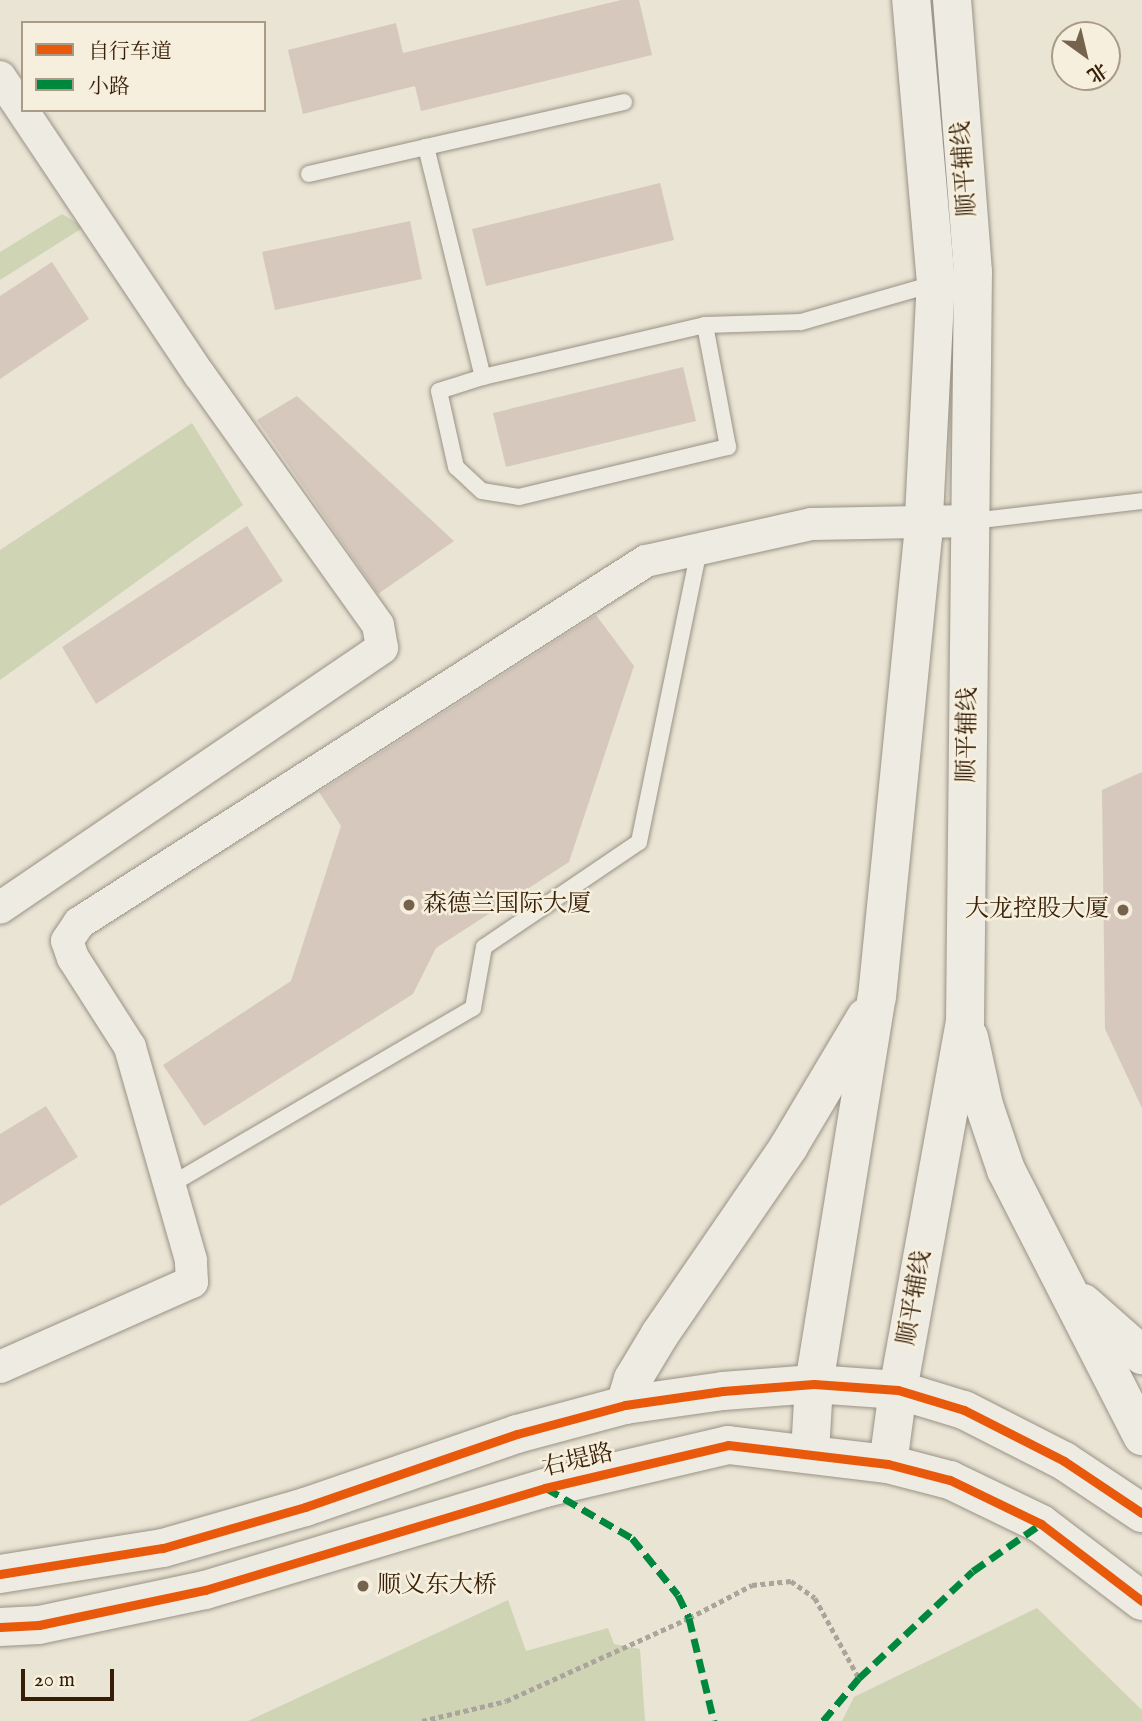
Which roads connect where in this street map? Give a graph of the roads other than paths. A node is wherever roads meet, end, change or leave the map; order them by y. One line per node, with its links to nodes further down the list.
1 (911, 0): 9 (main road, 顺平辅线)
2 (951, 0): 9 (main road, 顺平辅线)
3 (0, 77): 5 (street)
4 (624, 102): 7 (lane)
5 (21, 108)
6 (23, 112): 16 (street)
7 (426, 147): 8 (lane); 11 (lane)
8 (309, 174)
9 (955, 277): 10 (lane); 13 (main road, 顺平辅线); 14 (main road, 顺平辅线)
10 (705, 326): 11 (lane); 11 (lane)
11 (483, 377)
12 (1142, 501): 13 (lane)
13 (972, 521): 14 (street); 18 (main road, 顺平辅线)
14 (924, 522): 15 (street); 17 (main road, 顺平辅线)
15 (699, 550): 19 (lane); 19 (street)
16 (0, 908)
17 (877, 997): 23 (main road, 顺平辅线); 25 (main road)
18 (965, 1022): 20 (main road); 24 (main road, 顺平辅线)
19 (170, 1185): 22 (street)
20 (1064, 1286): 21 (main road); 26 (main road)
21 (1142, 1355)
22 (0, 1367)
23 (814, 1384): 24 (main road, 右堤路); 25 (main road, 右堤路); 27 (main road, 顺平辅线)
24 (898, 1390): 28 (main road, 顺平辅线); 29 (main road, 右堤路)
25 (625, 1405): 30 (main road, 右堤路)
26 (1142, 1437)
27 (810, 1453): 28 (main road, 右堤路); 32 (main road, 右堤路)
28 (888, 1464): 31 (main road, 右堤路)
29 (1142, 1513)
30 (0, 1574)
31 (1142, 1601)
32 (0, 1627)

